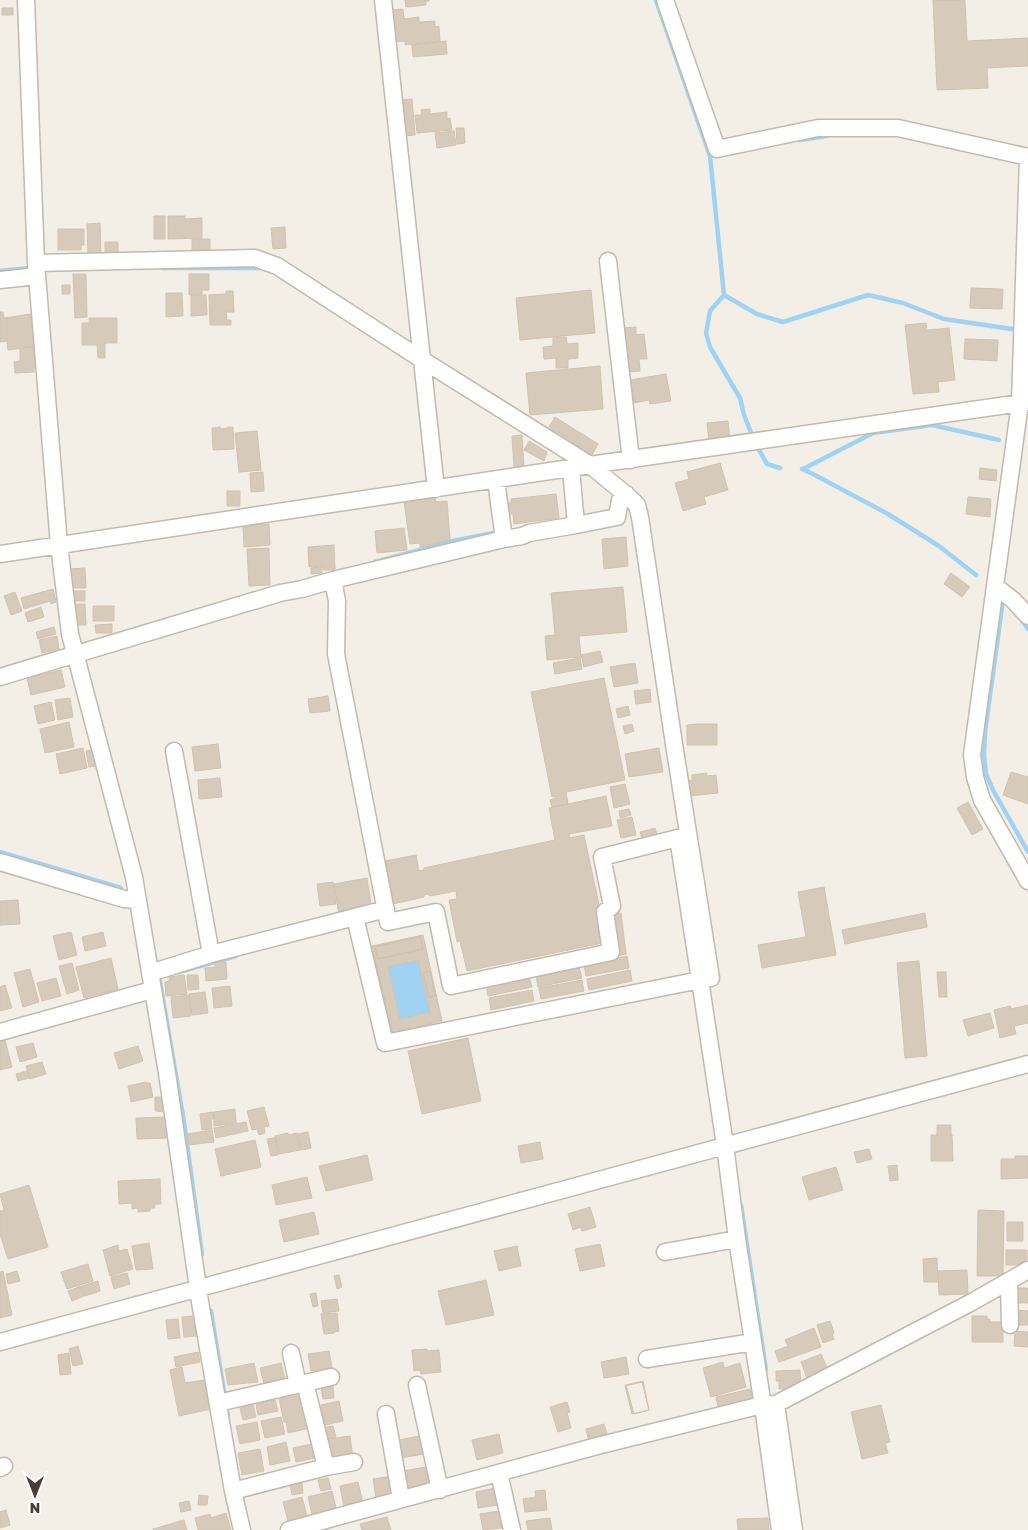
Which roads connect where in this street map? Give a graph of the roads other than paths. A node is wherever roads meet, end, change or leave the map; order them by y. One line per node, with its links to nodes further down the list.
1 (26, 0): 6 (street)
2 (383, 0): 9 (street)
3 (665, 0): 4 (street)
4 (1028, 162): 8 (street)
5 (608, 261): 11 (street)
6 (36, 270): 7 (street); 9 (street); 19 (street)
7 (0, 280)
8 (1026, 281): 10 (street)
9 (421, 359): 12 (street); 15 (street)
10 (1024, 403): 11 (street); 22 (street)
11 (631, 460): 12 (street)
12 (590, 466): 13 (street); 16 (street)
13 (571, 468): 14 (street); 17 (street)
14 (496, 480): 15 (street); 18 (street)
15 (436, 485): 19 (street)
16 (623, 497): 17 (street); 34 (street)
17 (576, 521): 18 (street)
18 (504, 539): 21 (street)
19 (59, 546): 20 (street); 24 (street)
20 (0, 554)
21 (333, 580): 24 (street); 30 (street)
22 (995, 586): 23 (street); 28 (street)
23 (1028, 616)
24 (74, 651): 25 (street); 29 (street)
25 (0, 677)
26 (174, 751): 32 (street)
27 (0, 862): 29 (street)
28 (1028, 881)
29 (138, 900): 33 (street)
30 (386, 909): 31 (street); 34 (street)
31 (356, 922): 32 (street); 34 (street)
32 (211, 954): 33 (street)
33 (150, 973): 35 (street)
34 (694, 981): 38 (street)
35 (152, 990): 36 (street); 43 (street)
36 (0, 1032)
37 (1028, 1064): 38 (street)
38 (725, 1145): 39 (street); 43 (street)
39 (737, 1239): 40 (street); 46 (street)
40 (665, 1252)
41 (1028, 1270): 42 (street)
42 (1009, 1281): 44 (street); 53 (street)
43 (198, 1288): 45 (street); 52 (street)
44 (1010, 1326)
45 (0, 1342)
46 (753, 1342): 48 (street); 53 (street)
47 (291, 1354): 50 (street)
48 (647, 1359)
49 (331, 1377): 50 (street)
50 (302, 1384): 52 (street); 56 (street)
51 (417, 1384): 59 (street)
52 (224, 1402): 58 (street)
53 (770, 1405): 57 (street); 64 (street); 65 (street)
54 (386, 1414): 60 (street)
55 (354, 1462): 56 (street)
56 (326, 1467): 58 (street)
57 (498, 1473): 59 (street); 63 (street)
58 (238, 1490): 61 (street)
59 (440, 1490): 60 (street)
60 (401, 1499): 62 (street)
61 (242, 1530)
62 (288, 1530)
63 (512, 1530)
64 (780, 1530)
65 (794, 1530)

